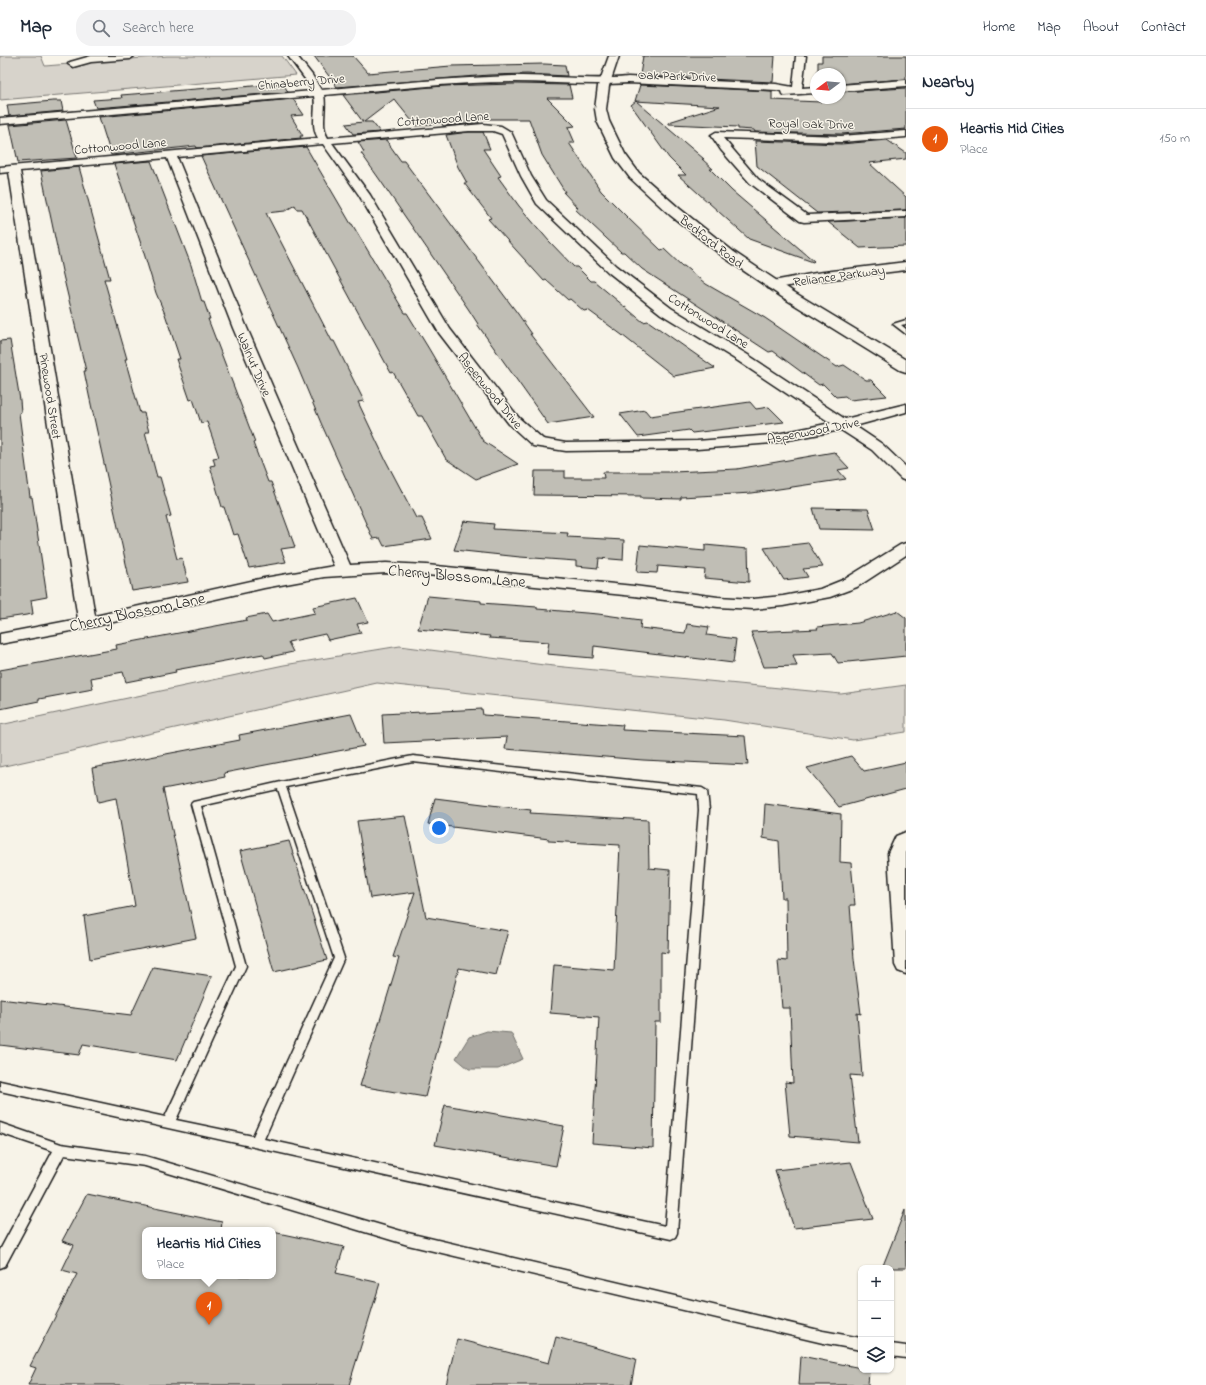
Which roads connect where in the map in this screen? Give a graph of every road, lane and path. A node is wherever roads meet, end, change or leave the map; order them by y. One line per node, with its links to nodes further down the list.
1 (130, 56): 5 (street)
2 (292, 56): 11 (street)
3 (614, 56): 6 (main road, Bedford Road)
4 (801, 56): 10 (street)
5 (73, 64)
6 (605, 82): 10 (street, Oak Park Drive); 11 (street, Chinaberry Drive); 19 (main road, Bedford Road)
7 (906, 83): 8 (street)
8 (846, 88)
9 (810, 90): 10 (street, Oak Park Drive)
10 (797, 91)
11 (318, 93): 12 (street, Chinaberry Drive); 14 (street, Aspenwood Drive)
12 (0, 121)
13 (906, 134): 17 (street, Royal Oak Drive)
14 (325, 141): 15 (street, Cottonwood Lane); 24 (street, Cottonwood Lane); 24 (street, Aspenwood Drive)
15 (171, 155): 16 (street, Cottonwood Lane); 27 (street, Walnut Drive)
16 (7, 170): 28 (street, Pinewood Street)
17 (906, 214)
18 (906, 266): 19 (main road, Reliance Parkway)
19 (773, 285): 22 (main road, Bedford Road)
20 (906, 322): 21 (lane)
21 (906, 332)
22 (906, 367)
23 (906, 408): 24 (street, Aspenwood Drive)
24 (843, 425): 25 (street)
25 (906, 476)
26 (906, 548): 27 (street, Cherry Blossom Lane)
27 (344, 571): 28 (street, Cherry Blossom Lane)
28 (87, 622): 29 (street, Cherry Blossom Lane)
29 (0, 639)
30 (281, 785): 34 (lane); 36 (lane); 36 (lane)
31 (906, 839): 32 (street)
32 (906, 965)
33 (0, 1086): 34 (lane)
34 (168, 1122): 36 (lane)
35 (0, 1128): 37 (lane)
36 (257, 1141)
37 (61, 1149): 38 (lane); 39 (lane)
38 (0, 1262)
39 (858, 1343)
40 (894, 1350): 41 (lane)
41 (906, 1352)

